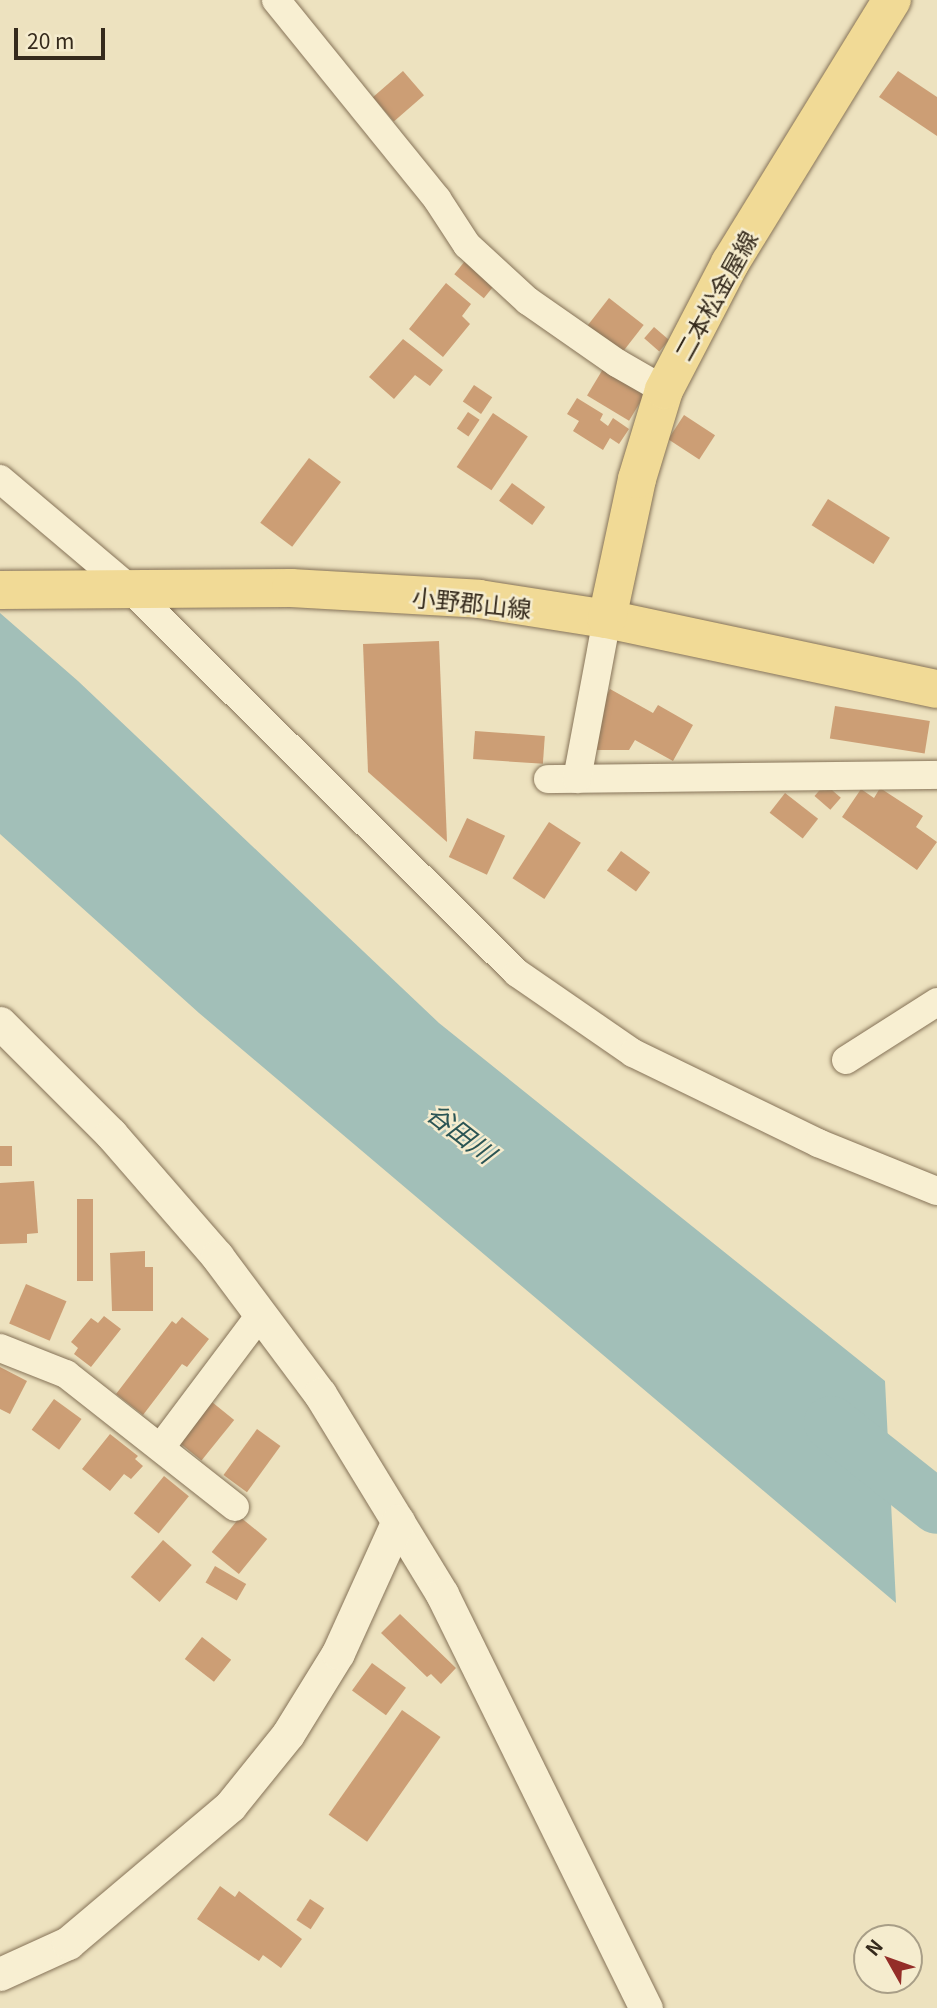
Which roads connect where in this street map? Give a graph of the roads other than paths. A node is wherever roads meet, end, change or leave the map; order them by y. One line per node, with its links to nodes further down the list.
1 (276, 0): 3 (street)
2 (892, 0): 3 (main road, 二本松金屋線)
3 (664, 390): 7 (main road, 二本松金屋線)
4 (0, 479): 5 (street)
5 (130, 589): 6 (main road, 小野郡山線); 7 (main road, 小野郡山線); 15 (street)
6 (0, 590)
7 (607, 619): 8 (main road, 小野郡山線); 11 (street)
8 (937, 690)
9 (937, 775): 11 (street)
10 (548, 779): 11 (street)
11 (577, 779)
12 (937, 1002): 14 (street)
13 (0, 1023): 16 (street)
14 (846, 1060)
15 (937, 1191)
16 (261, 1314): 18 (street); 20 (street)
17 (0, 1348): 18 (street)
18 (161, 1447): 19 (street)
19 (235, 1507)
20 (398, 1521): 21 (street); 22 (street)
21 (0, 1974)
22 (646, 2008)

